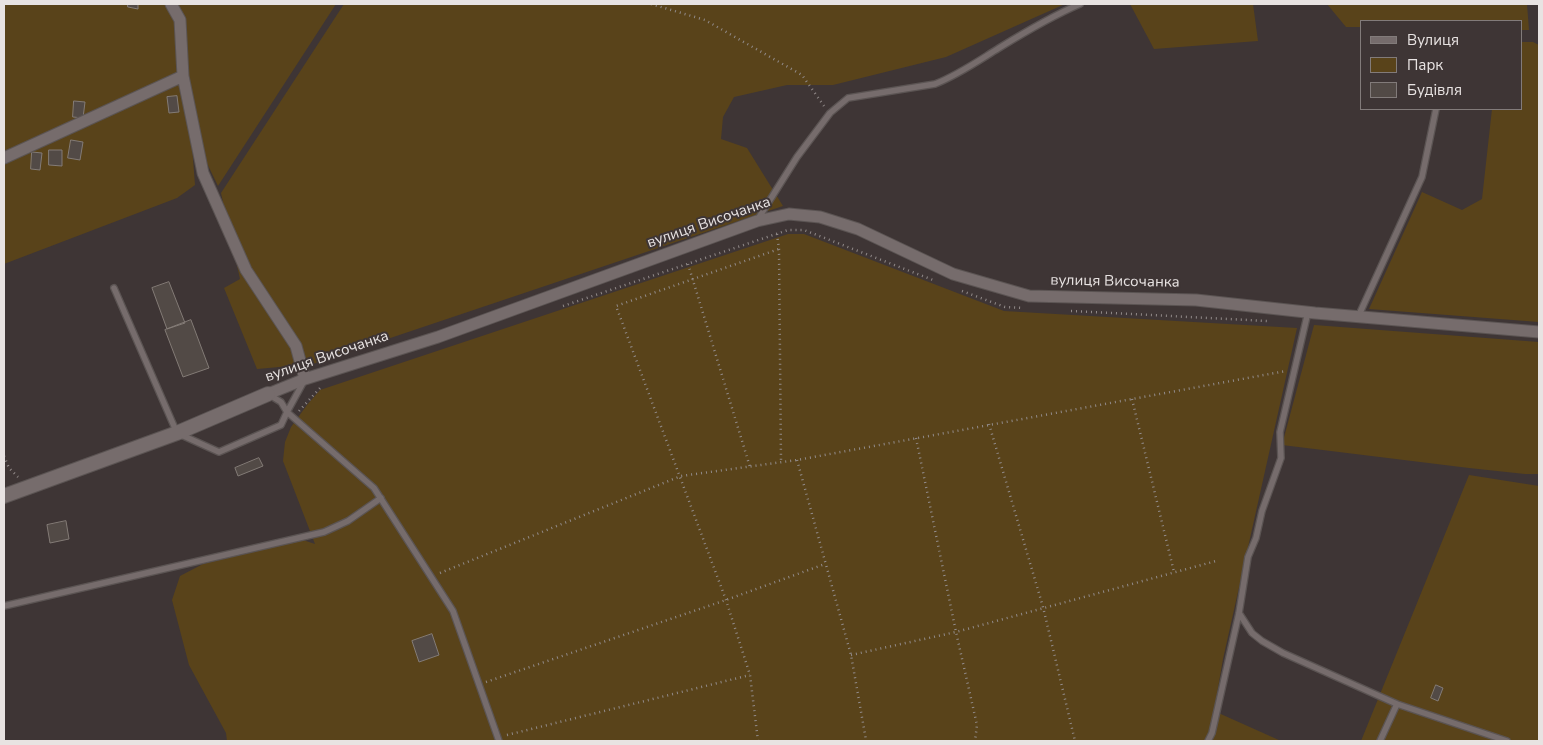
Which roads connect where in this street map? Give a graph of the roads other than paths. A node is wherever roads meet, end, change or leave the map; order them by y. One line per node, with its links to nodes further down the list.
1 (171, 4): 3 (street)
2 (1080, 4): 6 (lane)
3 (183, 76): 5 (street); 11 (street)
4 (1436, 110): 9 (lane)
5 (4, 158)
6 (757, 221): 8 (street, вулиця Височанка); 11 (street, вулиця Височанка)
7 (114, 288): 14 (lane)
8 (1308, 312): 9 (street, вулиця Височанка); 18 (lane)
9 (1358, 317): 10 (street, вулиця Височанка)
10 (1539, 332)
11 (305, 379): 12 (street, вулиця Височанка); 13 (lane)
12 (268, 394): 13 (lane); 14 (street, вулиця Височанка)
13 (287, 412): 14 (lane); 16 (lane)
14 (177, 433): 15 (street, вулиця Височанка)
15 (4, 496)
16 (381, 498): 17 (lane); 20 (lane)
17 (4, 606)
18 (1239, 613): 19 (lane); 21 (lane)
19 (1397, 704): 22 (lane); 23 (lane)
20 (498, 739)
21 (1208, 741)
22 (1380, 741)
23 (1507, 741)

